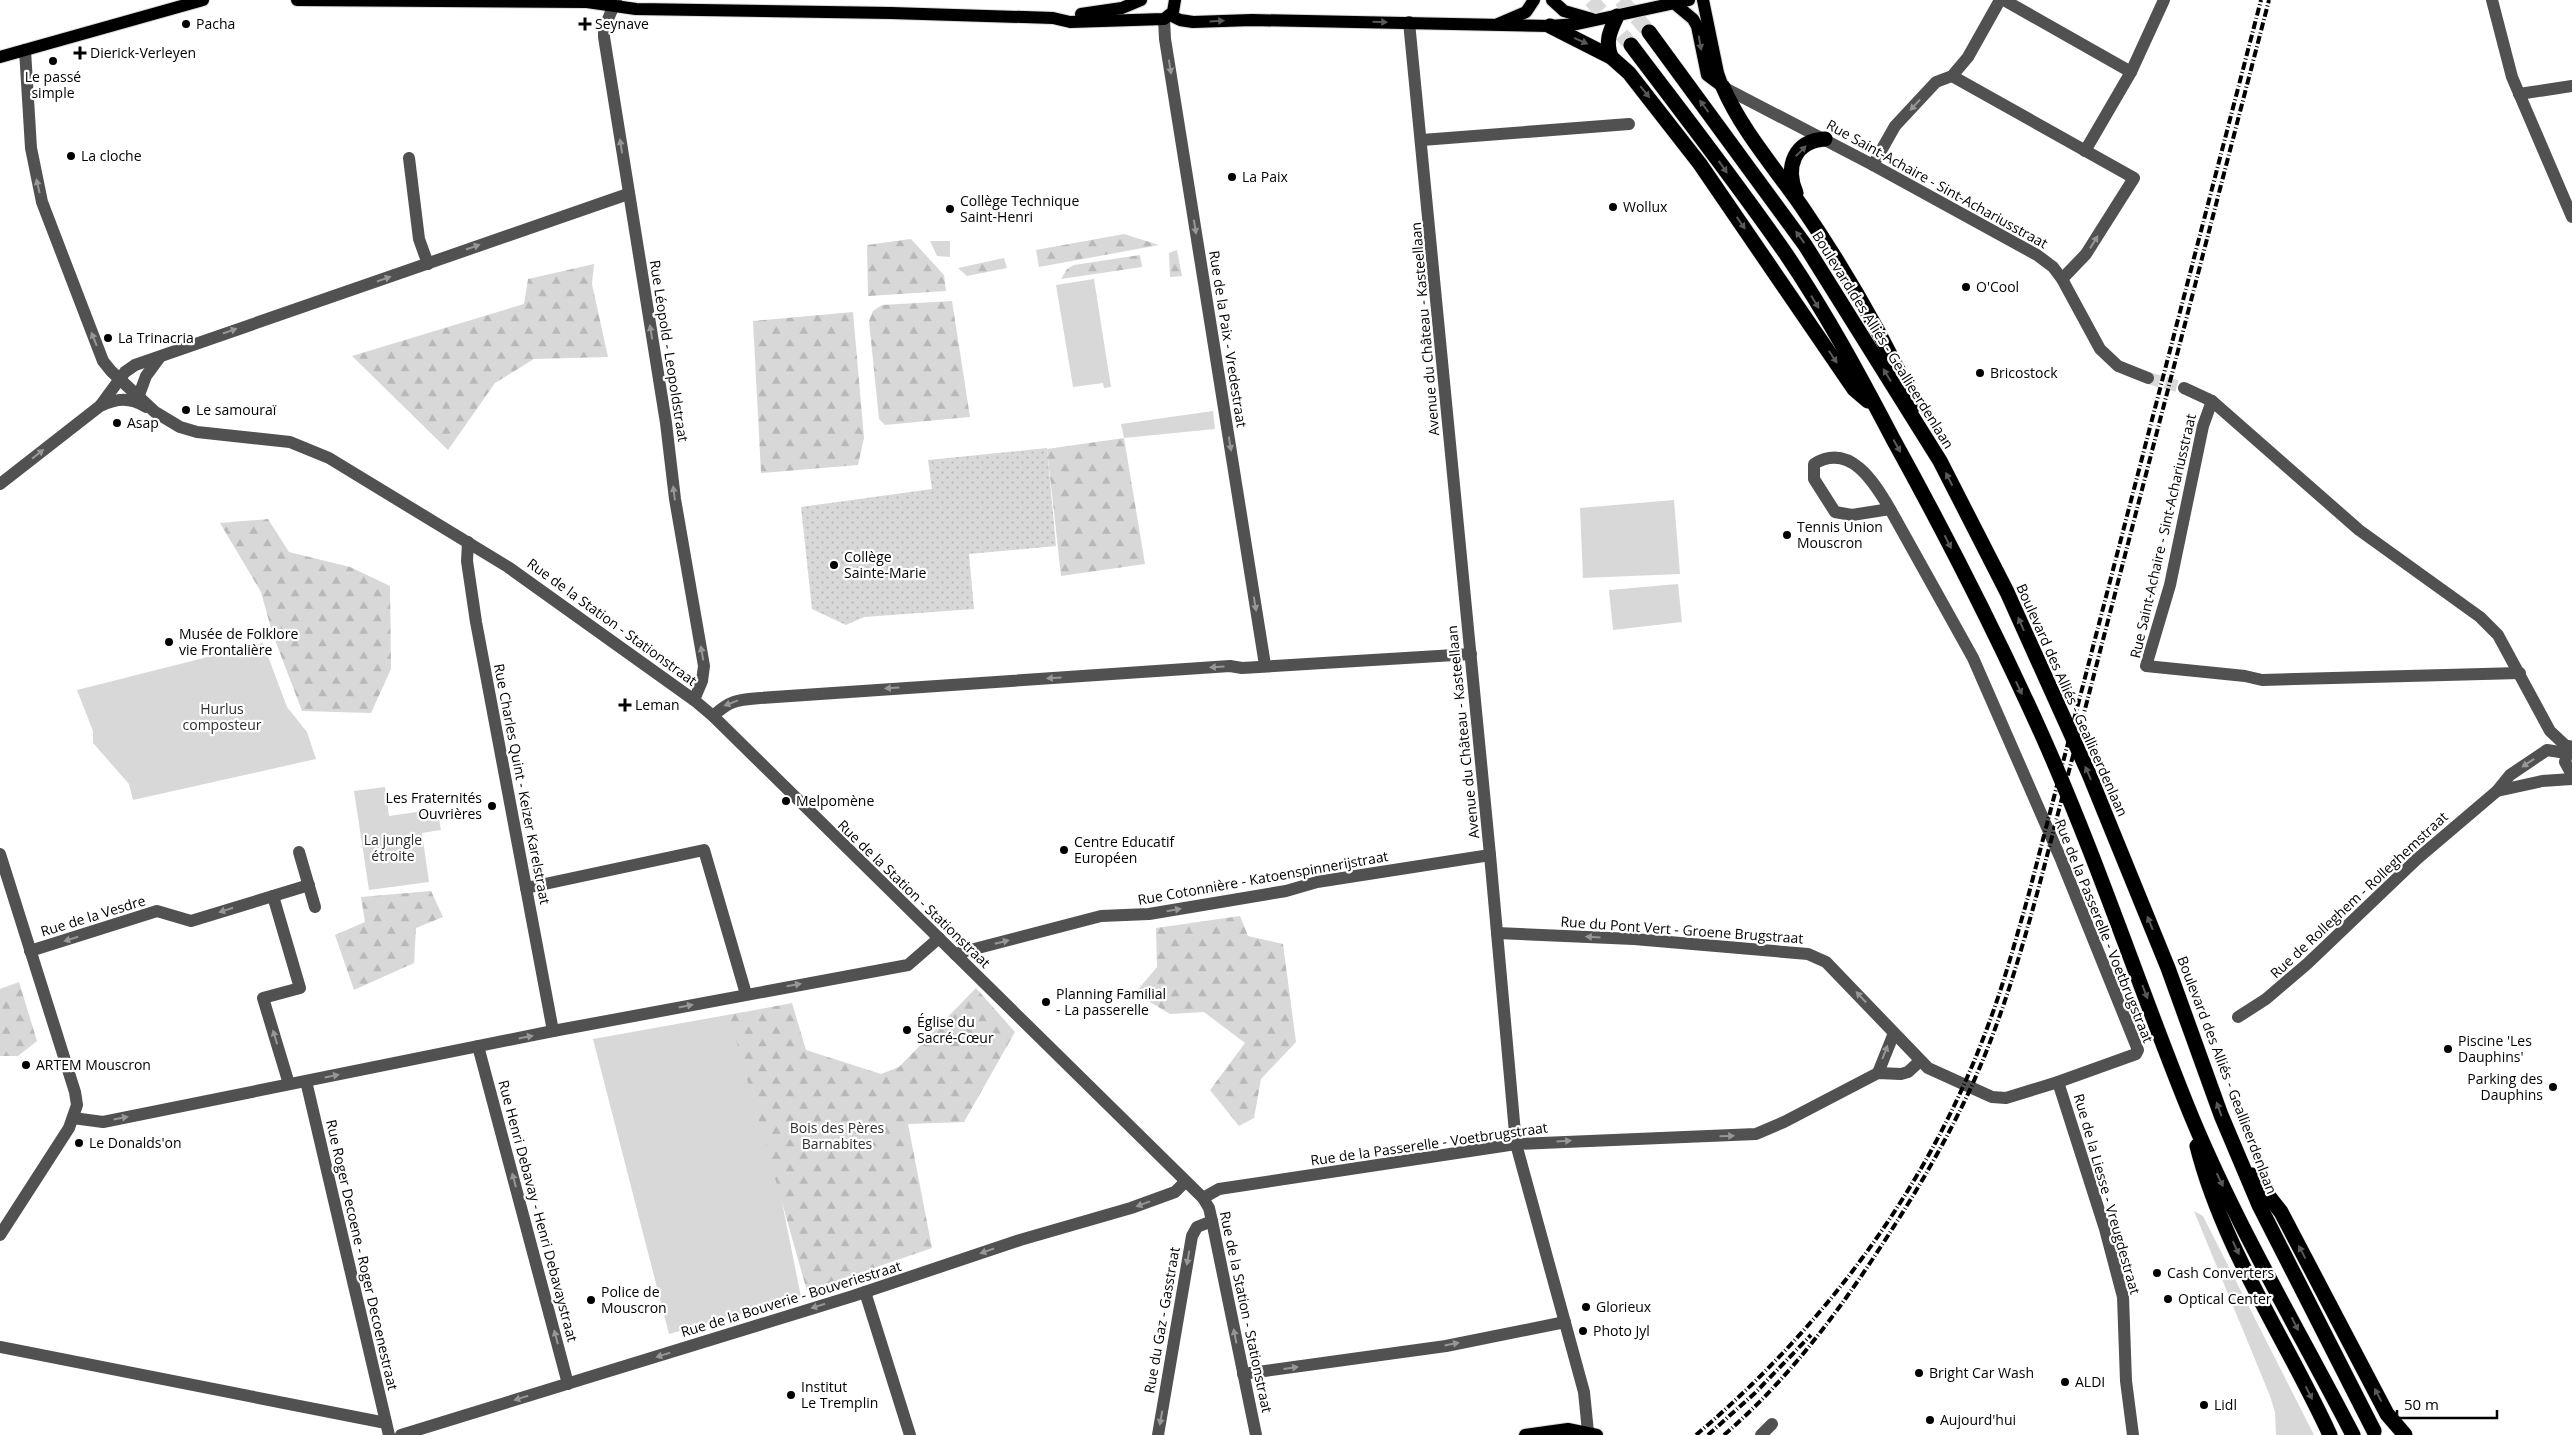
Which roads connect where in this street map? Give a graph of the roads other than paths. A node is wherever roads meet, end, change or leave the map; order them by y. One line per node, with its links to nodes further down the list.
1 (202, 0): 12 (main road)
2 (298, 0): 13 (main road)
3 (1143, 0): 16 (main road); 17 (main road)
4 (1175, 0): 16 (main road)
5 (1534, 0): 20 (main road)
6 (1552, 0): 18 (main road)
7 (1689, 0): 14 (main road)
8 (1704, 0): 30 (main road)
9 (2002, 0): 27 (street); 28 (street)
10 (2164, 0): 27 (street)
11 (2492, 0): 31 (street)
12 (184, 2): 24 (main road)
13 (614, 3): 17 (main road); 38 (street, Rue Léopold - Leopoldstraat, one-way to 13)
14 (1675, 4): 15 (main road); 30 (main road, Rue Saint-Achaire - Sint-Achariusstraat, one-way to 30)
15 (1617, 16): 18 (main road); 26 (highway)
16 (1162, 17): 17 (main road); 19 (main road, one-way to 19); 57 (street, Rue de la Paix - Vredestraat, one-way to 57)
17 (1054, 18)
18 (1595, 19): 21 (main road)
19 (1409, 22): 20 (main road); 34 (street, Avenue du Château - Kasteellaan)
20 (1498, 24): 21 (main road)
21 (1550, 26): 26 (highway, one-way to 26)
22 (1649, 32): 52 (highway, Boulevard des Alliés - Geallieerdenlaan, one-way to 22)
23 (1631, 45): 50 (highway, one-way to 50)
24 (25, 50): 25 (main road); 45 (street, Rue de la Station - Stationstraat, one-way to 24)
25 (1, 54)
26 (1611, 57): 50 (highway, one-way to 50)
27 (2131, 72): 35 (street)
28 (1952, 76): 35 (street); 37 (street, one-way to 37)
29 (2572, 86): 31 (street)
30 (1724, 87): 33 (street, Rue Saint-Achaire - Sint-Achariusstraat); 39 (highway)
31 (2519, 94): 40 (street)
32 (1628, 124): 34 (street)
33 (1825, 139): 37 (street, Rue Saint-Achaire - Sint-Achariusstraat); 39 (highway, one-way to 33)
34 (1422, 140): 56 (street, Avenue du Château - Kasteellaan)
35 (2084, 151): 42 (street, one-way to 35)
36 (409, 158): 41 (street)
37 (1873, 165): 42 (street, Rue Saint-Achaire - Sint-Achariusstraat)
38 (628, 194): 41 (street, one-way to 38); 59 (street, Rue Léopold - Leopoldstraat, one-way to 38)
39 (1803, 208): 52 (highway)
40 (2572, 217)
41 (428, 264): 43 (street, one-way to 41)
42 (2062, 279): 44 (street, Rue Saint-Achaire - Sint-Achariusstraat)
43 (160, 357): 45 (street); 47 (street)
44 (2148, 378)
45 (120, 379): 47 (street, Rue de la Station - Stationstraat); 49 (street)
46 (2184, 388): 48 (street, Rue Saint-Achaire - Sint-Achariusstraat)
47 (139, 395): 51 (street, Rue de la Station - Stationstraat)
48 (2212, 401): 58 (street, Rue Saint-Achaire - Sint-Achariusstraat); 58 (street, Rue Saint-Achaire - Sint-Achariusstraat)
49 (100, 406): 51 (street); 53 (street, one-way to 49)
50 (1877, 408): 85 (highway, one-way to 85)
51 (155, 412): 55 (street, Rue de la Station - Stationstraat)
52 (1940, 460): 88 (highway, Boulevard des Alliés - Geallieerdenlaan, one-way to 52)
53 (0, 484)
54 (1890, 509): 54 (street, Rue de la Passerelle - Voetbrugstraat); 83 (street, Rue de la Passerelle - Voetbrugstraat)
55 (468, 542): 59 (street, Rue de la Station - Stationstraat); 68 (street, Rue Charles Quint - Keizer Karelstraat)
56 (1471, 654): 57 (street); 66 (street, Avenue du Château - Kasteellaan)
57 (1265, 665): 60 (street, one-way to 60)
58 (2520, 673): 61 (street, Rue Saint-Achaire - Sint-Achariusstraat)
59 (694, 700): 60 (street, Rue de la Station - Stationstraat)
60 (713, 716): 72 (street, Rue de la Station - Stationstraat)
61 (2568, 747): 62 (street); 63 (street, Rue de Rolleghem - Rolleghemstraat, one-way to 63)
62 (2572, 777): 63 (street, Rue de Rolleghem - Rolleghemstraat)
63 (2497, 791): 76 (street, Rue de Rolleghem - Rolleghemstraat)
64 (299, 852): 67 (street)
65 (0, 854): 73 (street)
66 (1490, 855): 71 (street, Avenue du Château - Kasteellaan); 74 (street, Rue Cotonnière - Katoenspinnerijstraat, one-way to 66)
67 (309, 885): 69 (street, Rue de la Vesdre); 70 (street)
68 (526, 888): 75 (street); 77 (street, Rue Charles Quint - Keizer Karelstraat)
69 (273, 896): 73 (street, Rue de la Vesdre, one-way to 73); 84 (street, one-way to 69)
70 (315, 907)
71 (1496, 933): 78 (street, Rue du Pont Vert - Groene Brugstraat, one-way to 71); 87 (street, Avenue du Château - Kasteellaan)
72 (939, 938): 74 (street, Rue de la Station - Stationstraat); 75 (street, one-way to 72)
73 (30, 951): 86 (street)
74 (955, 954): 89 (street, Rue de la Station - Stationstraat)
75 (746, 994): 77 (street, one-way to 75)
76 (2238, 1017)
77 (554, 1031): 79 (street, one-way to 77)
78 (1894, 1033): 80 (street, Rue du Pont Vert - Groene Brugstraat); 81 (street, one-way to 78)
79 (478, 1046): 82 (street, one-way to 79); 97 (street, Rue Henri Debavay - Henri Debavaystraat, one-way to 79)
80 (1920, 1061): 81 (street, Rue de la Passerelle - Voetbrugstraat); 83 (street, Rue de la Passerelle - Voetbrugstraat)
81 (1878, 1073): 87 (street, Rue de la Passerelle - Voetbrugstraat, one-way to 81)
82 (306, 1081): 84 (street); 99 (street, Rue Roger Decoene - Roger Decoenestraat)
83 (2058, 1082): 108 (street, Rue de la Liesse - Vreugdestraat)
84 (289, 1084): 86 (street, one-way to 84)
85 (2186, 1103): 109 (highway, one-way to 109); 110 (highway, one-way to 110)
86 (73, 1118): 92 (street)
87 (1516, 1144): 90 (street, Rue de la Passerelle - Voetbrugstraat); 94 (street, Avenue du Château - Kasteellaan)
88 (2237, 1155): 100 (highway, Boulevard des Alliés - Geallieerdenlaan); 111 (highway, one-way to 88)
89 (1185, 1182): 90 (street, Rue de la Station - Stationstraat); 93 (street, Rue de la Bouverie - Bouveriestraat, one-way to 93)
90 (1203, 1198): 91 (street, Rue de la Station - Stationstraat)
91 (1212, 1221): 96 (street, Rue de la Station - Stationstraat, one-way to 91); 104 (street, Rue du Gaz - Gasstraat, one-way to 104)
92 (0, 1235)
93 (864, 1292): 97 (street, Rue de la Bouverie - Bouveriestraat, one-way to 97); 103 (street)
94 (1564, 1322): 96 (street, one-way to 94); 101 (street, Avenue du Château - Kasteellaan)
95 (0, 1347): 99 (street)
96 (1243, 1374): 105 (street, Rue de la Station - Stationstraat)
97 (568, 1384): 102 (street, Rue de la Bouverie - Bouveriestraat, one-way to 102)
98 (1772, 1424): 107 (street)
99 (388, 1429)
100 (2374, 1431)
101 (1593, 1433): 106 (main road)
102 (401, 1435)
103 (910, 1435)
104 (1158, 1435)
105 (1256, 1435)
106 (1525, 1435)
107 (1761, 1435)
108 (2133, 1435)
109 (2330, 1435)
110 (2353, 1435)
111 (2405, 1435)

